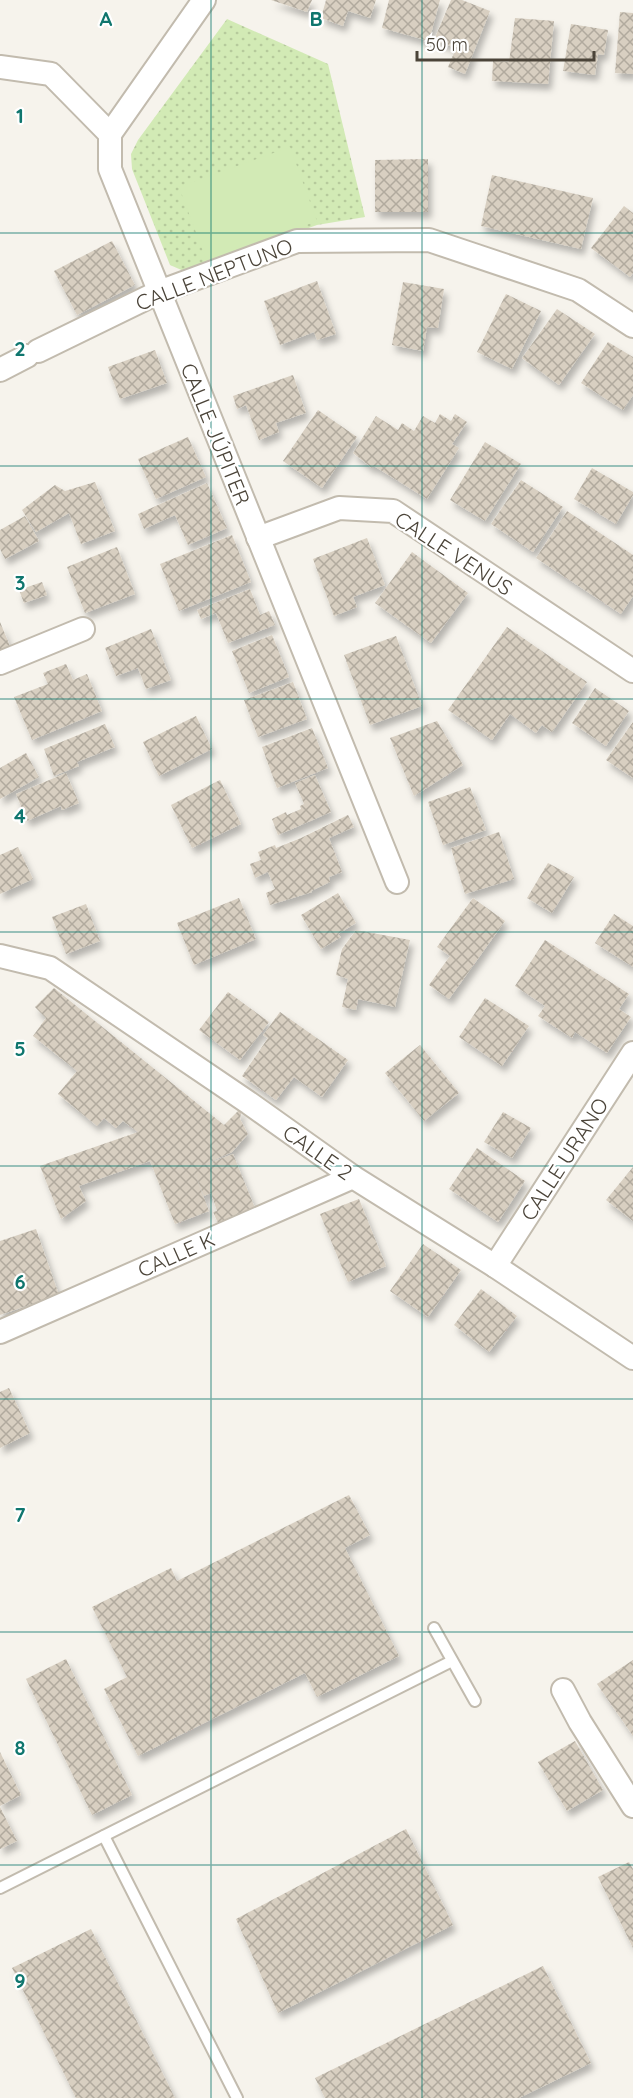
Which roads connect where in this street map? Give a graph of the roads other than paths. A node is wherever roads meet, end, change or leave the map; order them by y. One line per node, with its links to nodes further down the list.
1 (204, 0): 3 (street)
2 (0, 67): 3 (street)
3 (110, 134): 4 (street, CALLE JÚPITER)
4 (159, 292): 5 (street, CALLE NEPTUNO); 6 (street, CALLE NEPTUNO); 7 (street, CALLE JÚPITER)
5 (633, 326)
6 (0, 370)
7 (258, 538): 10 (street, CALLE VENUS); 11 (street, CALLE JÚPITER)
8 (83, 629): 9 (street)
9 (0, 663)
10 (633, 671)
11 (397, 882)
12 (0, 956): 14 (street, CALLE 2)
13 (633, 1053): 15 (street, CALLE URANO)
14 (353, 1177): 15 (street, CALLE 2); 16 (street, CALLE K)
15 (495, 1266): 17 (street, CALLE 2)
16 (0, 1332)
17 (633, 1358)
18 (434, 1628): 19 (lane)
19 (452, 1661): 21 (lane); 23 (lane)
20 (563, 1690): 22 (street)
21 (475, 1701)
22 (633, 1806)
23 (104, 1836): 24 (lane); 25 (lane)
24 (0, 1888)
25 (237, 2098)

